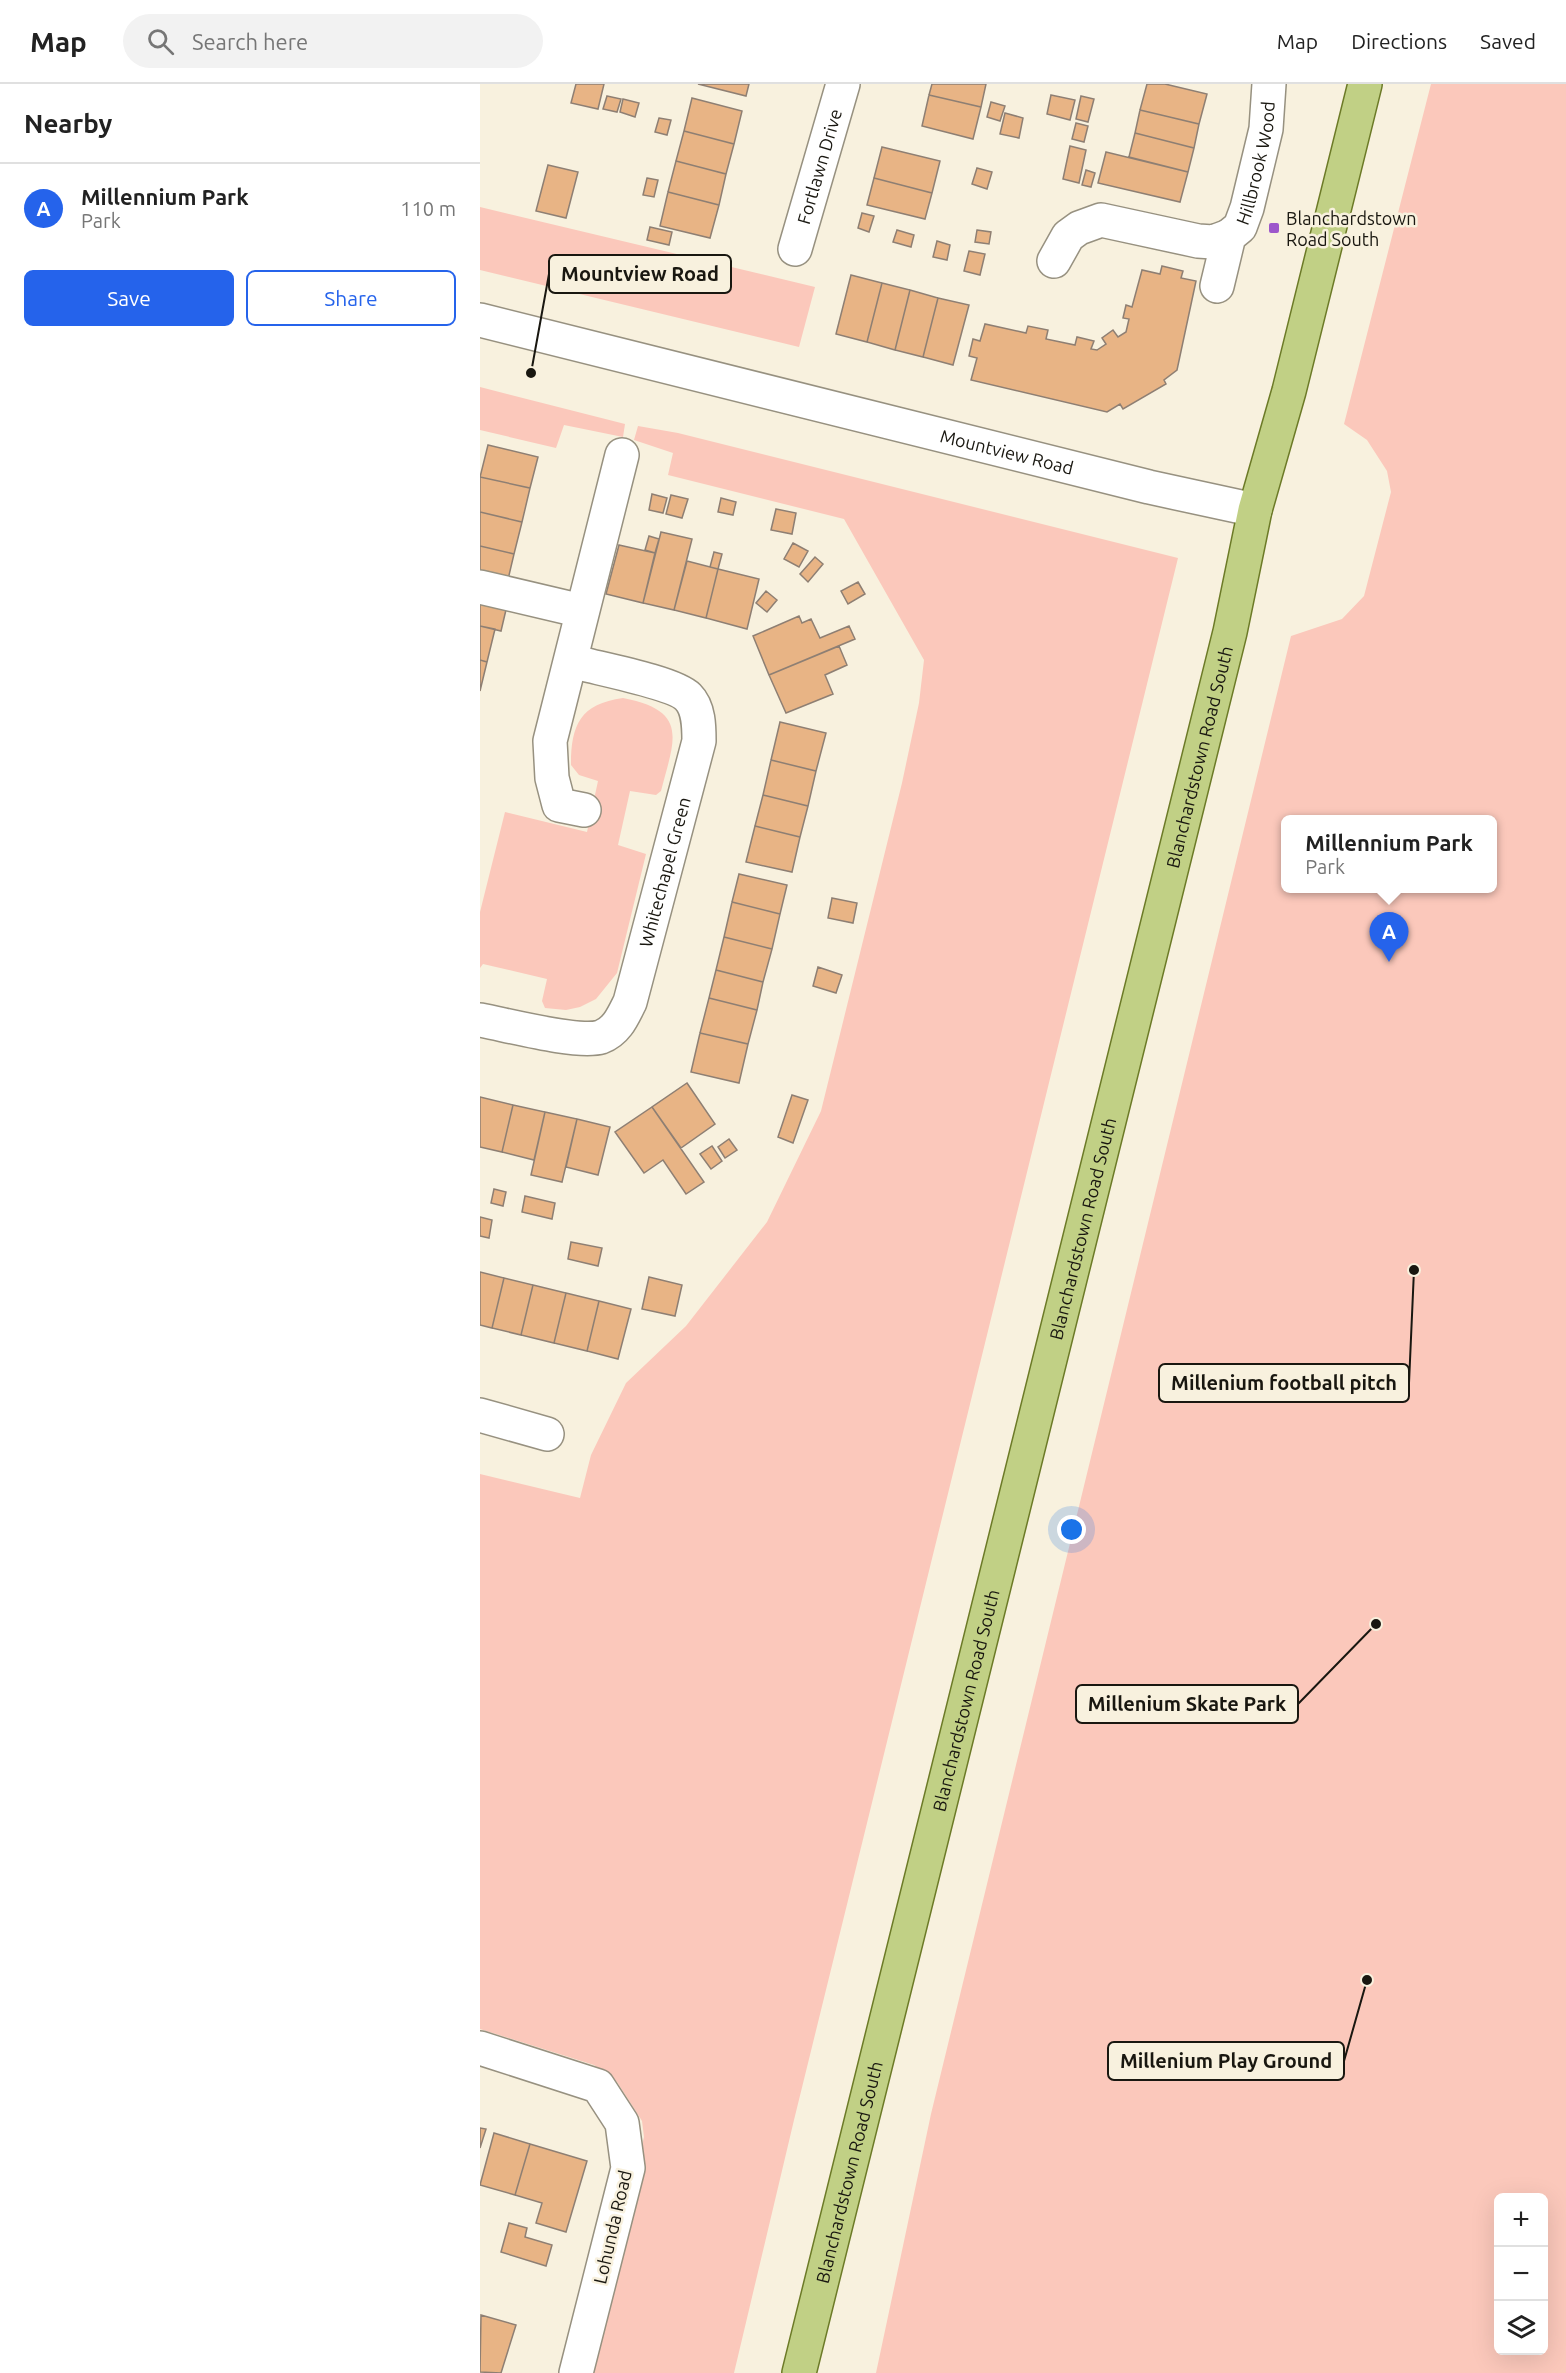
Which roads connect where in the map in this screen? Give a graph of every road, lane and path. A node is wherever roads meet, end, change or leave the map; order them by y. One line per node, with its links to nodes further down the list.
1 (843, 84): 5 (street, Fortlawn Drive)
2 (1269, 84): 4 (street, Hillbrook Wood)
3 (1365, 84): 10 (main road, Blanchardstown Road South)
4 (1229, 236): 6 (street, Hillbrook Wood); 7 (street, Hillbrook Wood)
5 (795, 249)
6 (1054, 261)
7 (1217, 286)
8 (480, 320): 10 (street, Mountview Road)
9 (622, 455): 12 (street)
10 (1255, 510): 20 (main road, Blanchardstown Road South)
11 (480, 587): 12 (street)
12 (582, 611): 13 (street)
13 (571, 661): 14 (street); 15 (street, Whitechapel Green)
14 (584, 810)
15 (480, 1020)
16 (480, 1415): 17 (street)
17 (546, 1434)
18 (480, 2048): 19 (street, Lohunda Road)
19 (576, 2373)
20 (799, 2373)

